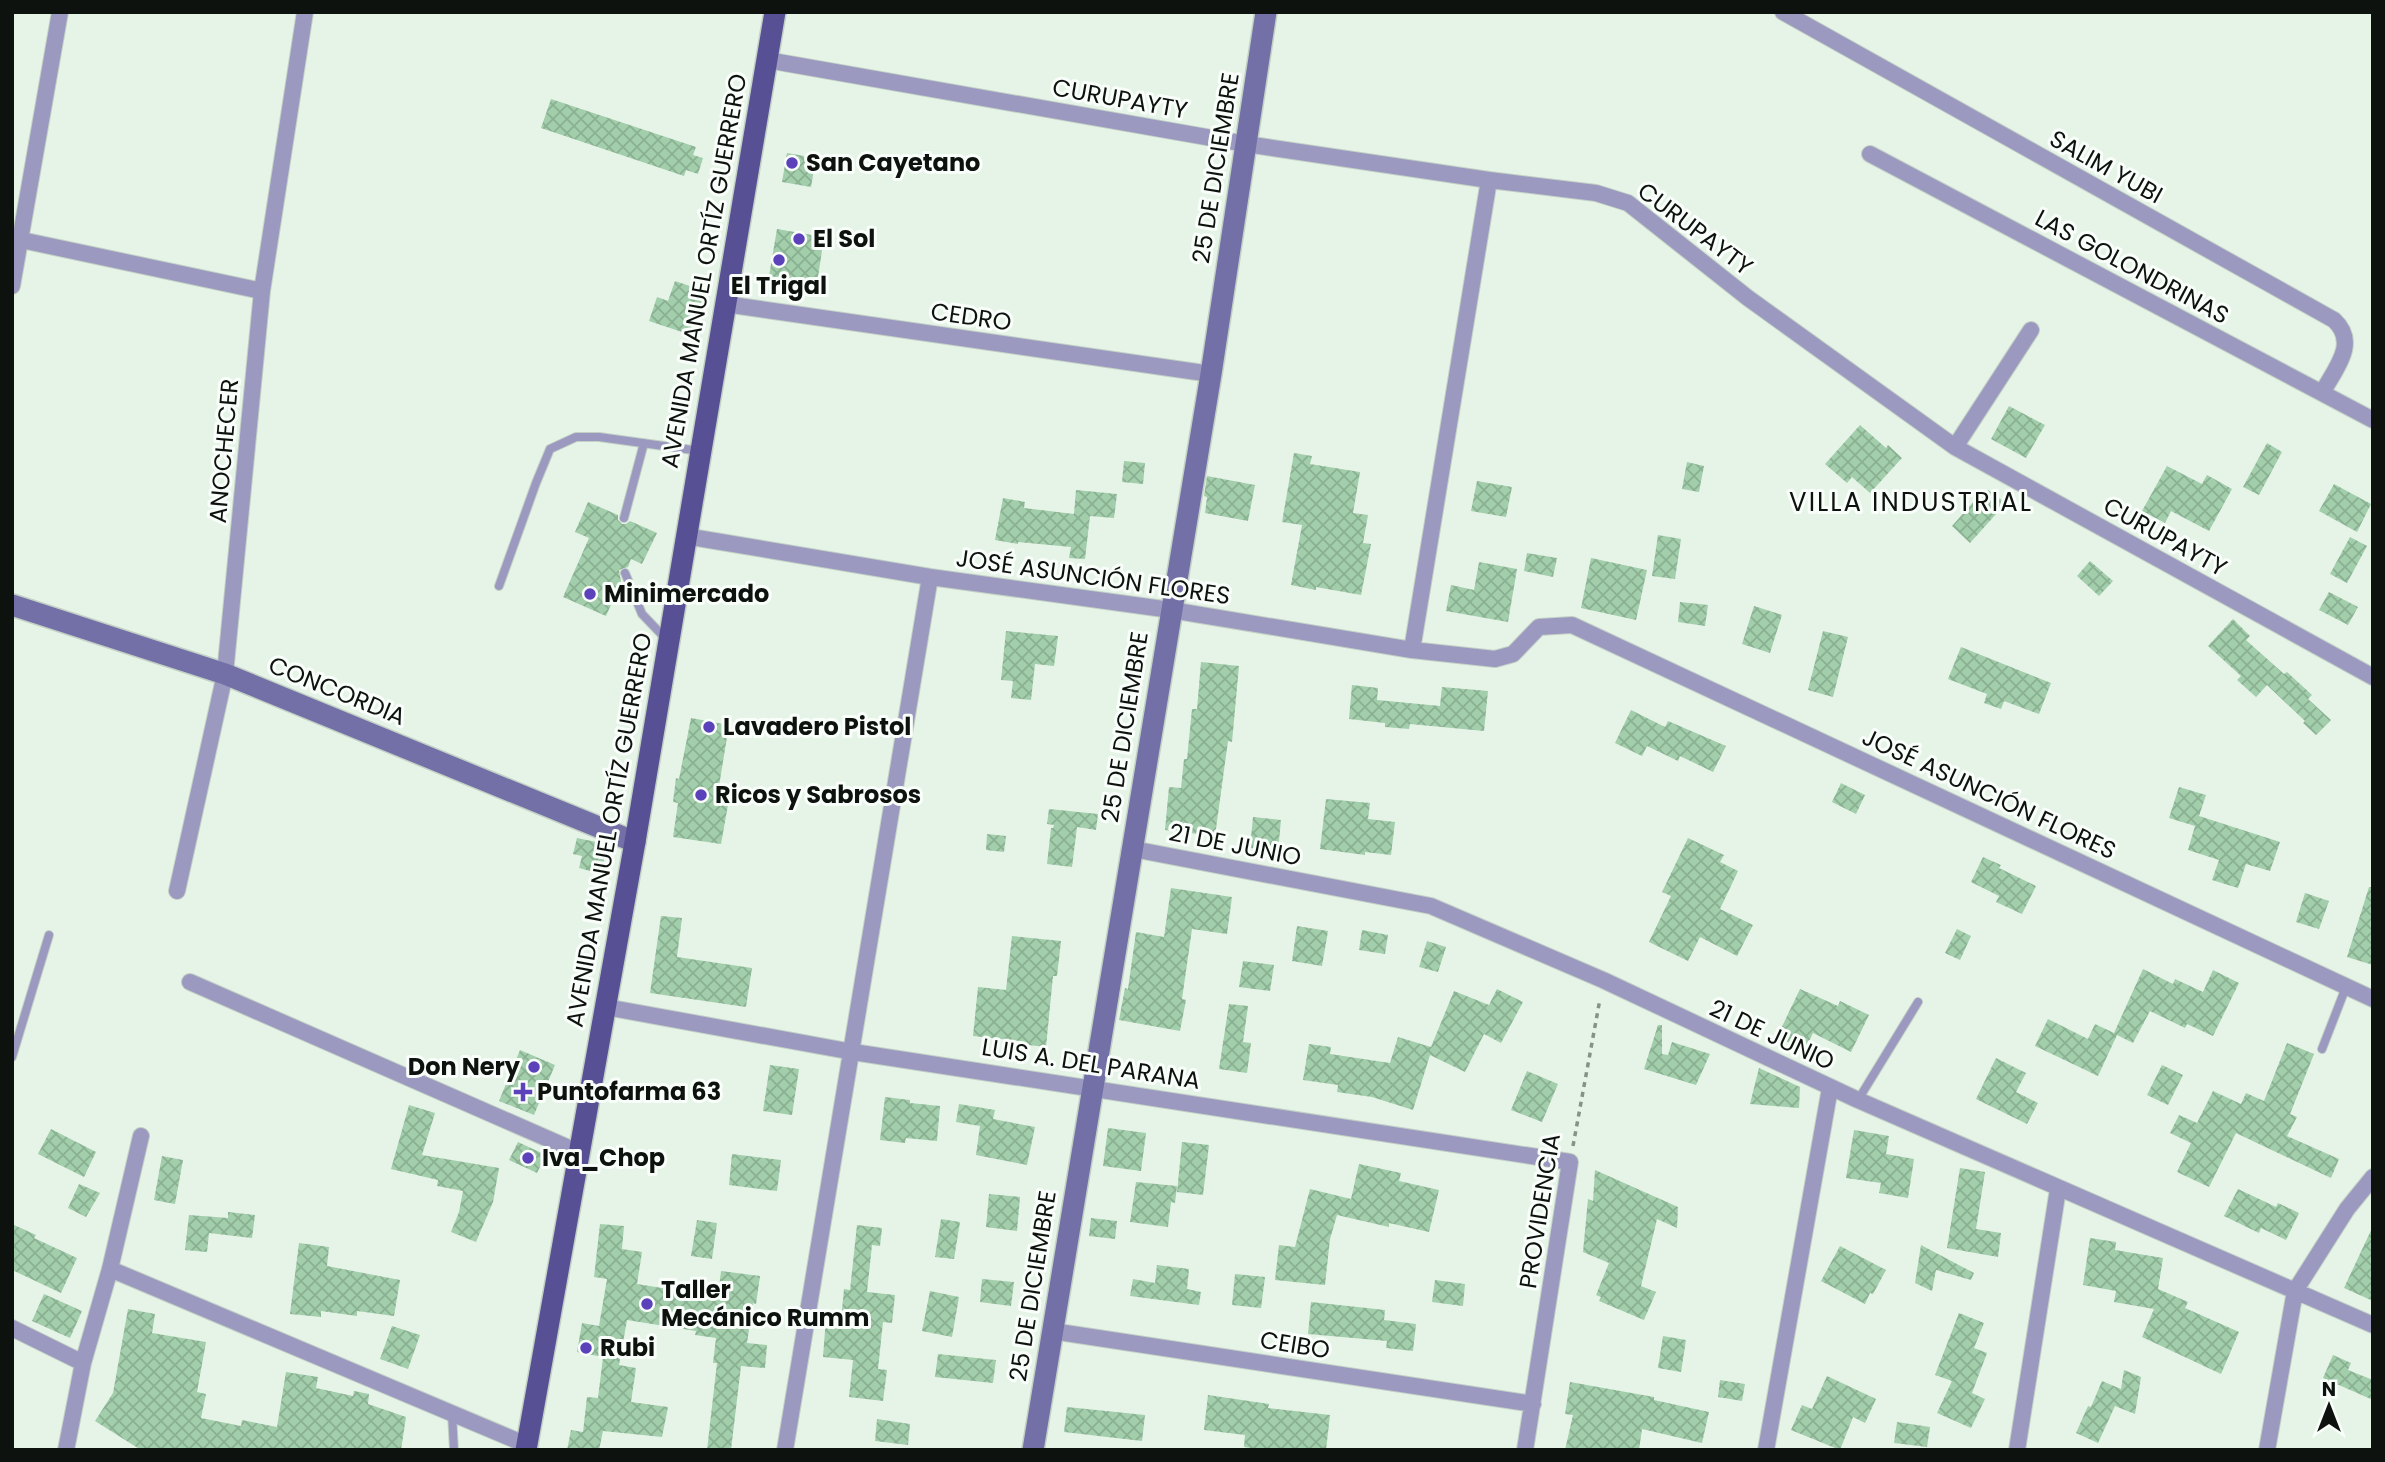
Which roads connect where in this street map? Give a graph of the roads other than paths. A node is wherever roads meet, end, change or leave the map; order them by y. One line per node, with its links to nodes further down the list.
1 (60, 12): 10 (street)
2 (305, 12): 12 (street, ANOCHECER)
3 (775, 12): 6 (main road, AVENIDA MANUEL ORTÍZ GUERRERO)
4 (1266, 12): 7 (street, 25 DE DICIEMBRE)
5 (1783, 12): 16 (street, SALIM YUBI)
6 (767, 60): 7 (street, CURUPAYTY); 13 (main road, AVENIDA MANUEL ORTÍZ GUERRERO)
7 (1246, 144): 9 (street, CURUPAYTY); 15 (street, 25 DE DICIEMBRE)
8 (1870, 153): 16 (street, LAS GOLONDRINAS)
9 (1489, 180): 19 (street, CURUPAYTY); 29 (street)
10 (17, 239): 11 (street); 12 (street)
11 (12, 286)
12 (262, 291): 30 (street, ANOCHECER)
13 (725, 304): 15 (street, CEDRO); 20 (main road, AVENIDA MANUEL ORTÍZ GUERRERO)
14 (2031, 330): 19 (street)
15 (1211, 374): 27 (street, 25 DE DICIEMBRE)
16 (2322, 393): 17 (street, LAS GOLONDRINAS)
17 (2373, 420)
18 (644, 443): 20 (lane); 21 (lane); 25 (lane)
19 (1955, 447): 31 (street, CURUPAYTY)
20 (700, 451): 22 (main road, AVENIDA MANUEL ORTÍZ GUERRERO)
21 (624, 518)
22 (685, 536): 24 (street, JOSÉ ASUNCIÓN FLORES); 28 (main road, AVENIDA MANUEL ORTÍZ GUERRERO)
23 (625, 573): 28 (lane)
24 (930, 577): 27 (street, JOSÉ ASUNCIÓN FLORES); 42 (street)
25 (499, 586)
26 (12, 605): 30 (street, CONCORDIA)
27 (1171, 610): 29 (street, JOSÉ ASUNCIÓN FLORES); 33 (street, 25 DE DICIEMBRE)
28 (668, 641): 32 (main road, AVENIDA MANUEL ORTÍZ GUERRERO)
29 (1412, 650): 37 (street, JOSÉ ASUNCIÓN FLORES)
30 (225, 674): 32 (street, CONCORDIA); 34 (street, ANOCHECER)
31 (2373, 677)
32 (635, 842): 40 (main road, AVENIDA MANUEL ORTÍZ GUERRERO)
33 (1133, 849): 44 (street, 25 DE DICIEMBRE); 45 (street, 21 DE JUNIO)
34 (177, 891)
35 (49, 934): 43 (lane)
36 (190, 982): 48 (street)
37 (2346, 987): 38 (street, JOSÉ ASUNCIÓN FLORES); 41 (lane)
38 (2373, 999)
39 (1918, 1002): 46 (lane)
40 (606, 1007): 42 (street, LUIS A. DEL PARANA); 48 (main road, AVENIDA MANUEL ORTÍZ GUERRERO)
41 (2322, 1049)
42 (853, 1052): 44 (street, LUIS A. DEL PARANA); 63 (street)
43 (12, 1057)
44 (1093, 1087): 49 (street, LUIS A. DEL PARANA); 56 (street, 25 DE DICIEMBRE)
45 (1830, 1088): 46 (street, 21 DE JUNIO); 66 (street)
46 (1858, 1100): 51 (street, 21 DE JUNIO)
47 (141, 1136): 52 (street)
48 (578, 1152): 60 (main road, AVENIDA MANUEL ORTÍZ GUERRERO)
49 (1570, 1162): 58 (street, PROVIDENCIA)
50 (2373, 1177): 53 (street)
51 (2057, 1189): 53 (street, 21 DE JUNIO); 67 (street)
52 (110, 1269): 57 (street); 59 (street)
53 (2295, 1291): 54 (street, 21 DE JUNIO); 68 (street)
54 (2373, 1325)
55 (12, 1328): 57 (street)
56 (1052, 1331): 58 (street, CEIBO); 64 (street, 25 DE DICIEMBRE)
57 (83, 1363): 61 (street)
58 (1533, 1404): 65 (street, PROVIDENCIA)
59 (452, 1413): 60 (street); 62 (lane)
60 (526, 1448)
61 (66, 1450)
62 (454, 1450)
63 (785, 1450)
64 (1033, 1450)
65 (1525, 1450)
66 (1766, 1450)
67 (2017, 1450)
68 (2267, 1450)

